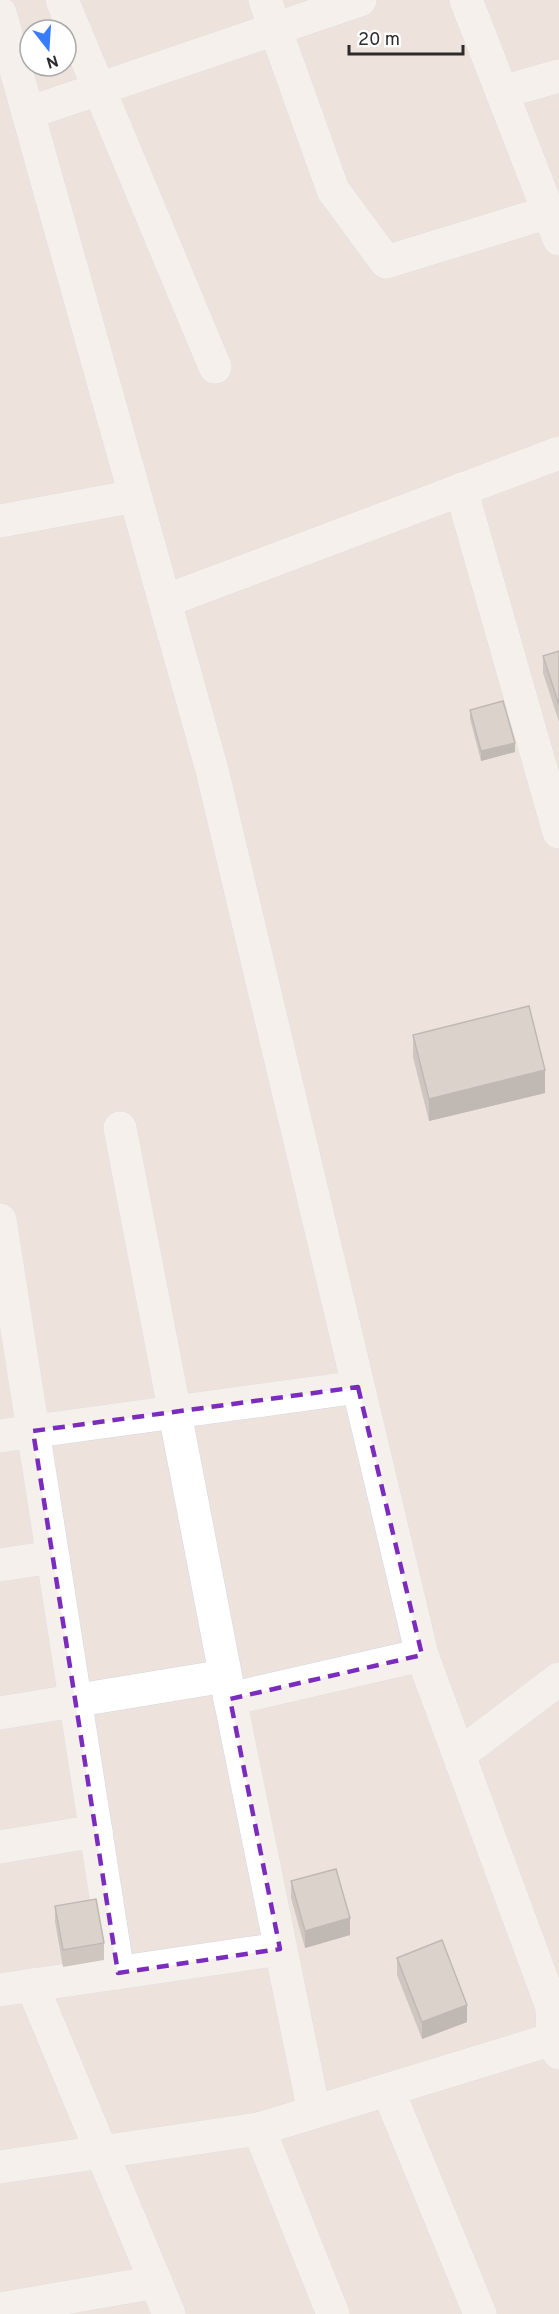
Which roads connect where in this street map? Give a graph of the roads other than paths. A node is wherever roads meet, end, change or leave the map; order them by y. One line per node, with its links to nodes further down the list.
1 (62, 0): 7 (street)
2 (360, 0): 5 (street)
3 (466, 0): 8 (street)
4 (0, 13): 9 (street)
5 (270, 15): 7 (street); 10 (street)
6 (559, 76): 8 (street)
7 (99, 89): 9 (street); 11 (street)
8 (502, 92): 10 (street)
9 (28, 113): 14 (street)
10 (554, 226)
11 (215, 368)
12 (559, 453): 13 (street)
13 (461, 489): 16 (street); 17 (street)
14 (135, 496): 15 (street); 16 (street)
15 (0, 521)
16 (165, 601): 21 (street)
17 (559, 832)
18 (120, 1128): 22 (street)
19 (0, 1220): 20 (street)
20 (6, 1291): 23 (street)
21 (358, 1387): 22 (street); 27 (street)
22 (175, 1412): 23 (street); 29 (street)
23 (33, 1431): 24 (street); 25 (street)
24 (0, 1436)
25 (53, 1557): 26 (street); 30 (street)
26 (0, 1565)
27 (422, 1655): 29 (street); 32 (street)
28 (559, 1679): 32 (street)
29 (227, 1687): 30 (street); 35 (street)
30 (75, 1700): 31 (street); 33 (street)
31 (0, 1713)
32 (459, 1755): 38 (street)
33 (96, 1831): 34 (street); 36 (street)
34 (0, 1847)
35 (280, 1949): 36 (street); 40 (street)
36 (118, 1973): 37 (street)
37 (16, 1988): 42 (street)
38 (557, 2042): 39 (street)
39 (388, 2090): 40 (street); 48 (street)
40 (314, 2112): 41 (street)
41 (259, 2129): 42 (street); 47 (street)
42 (102, 2151): 43 (street); 44 (street)
43 (0, 2167)
44 (156, 2282): 45 (street); 46 (street)
45 (0, 2309)
46 (169, 2314)
47 (333, 2314)
48 (480, 2314)

